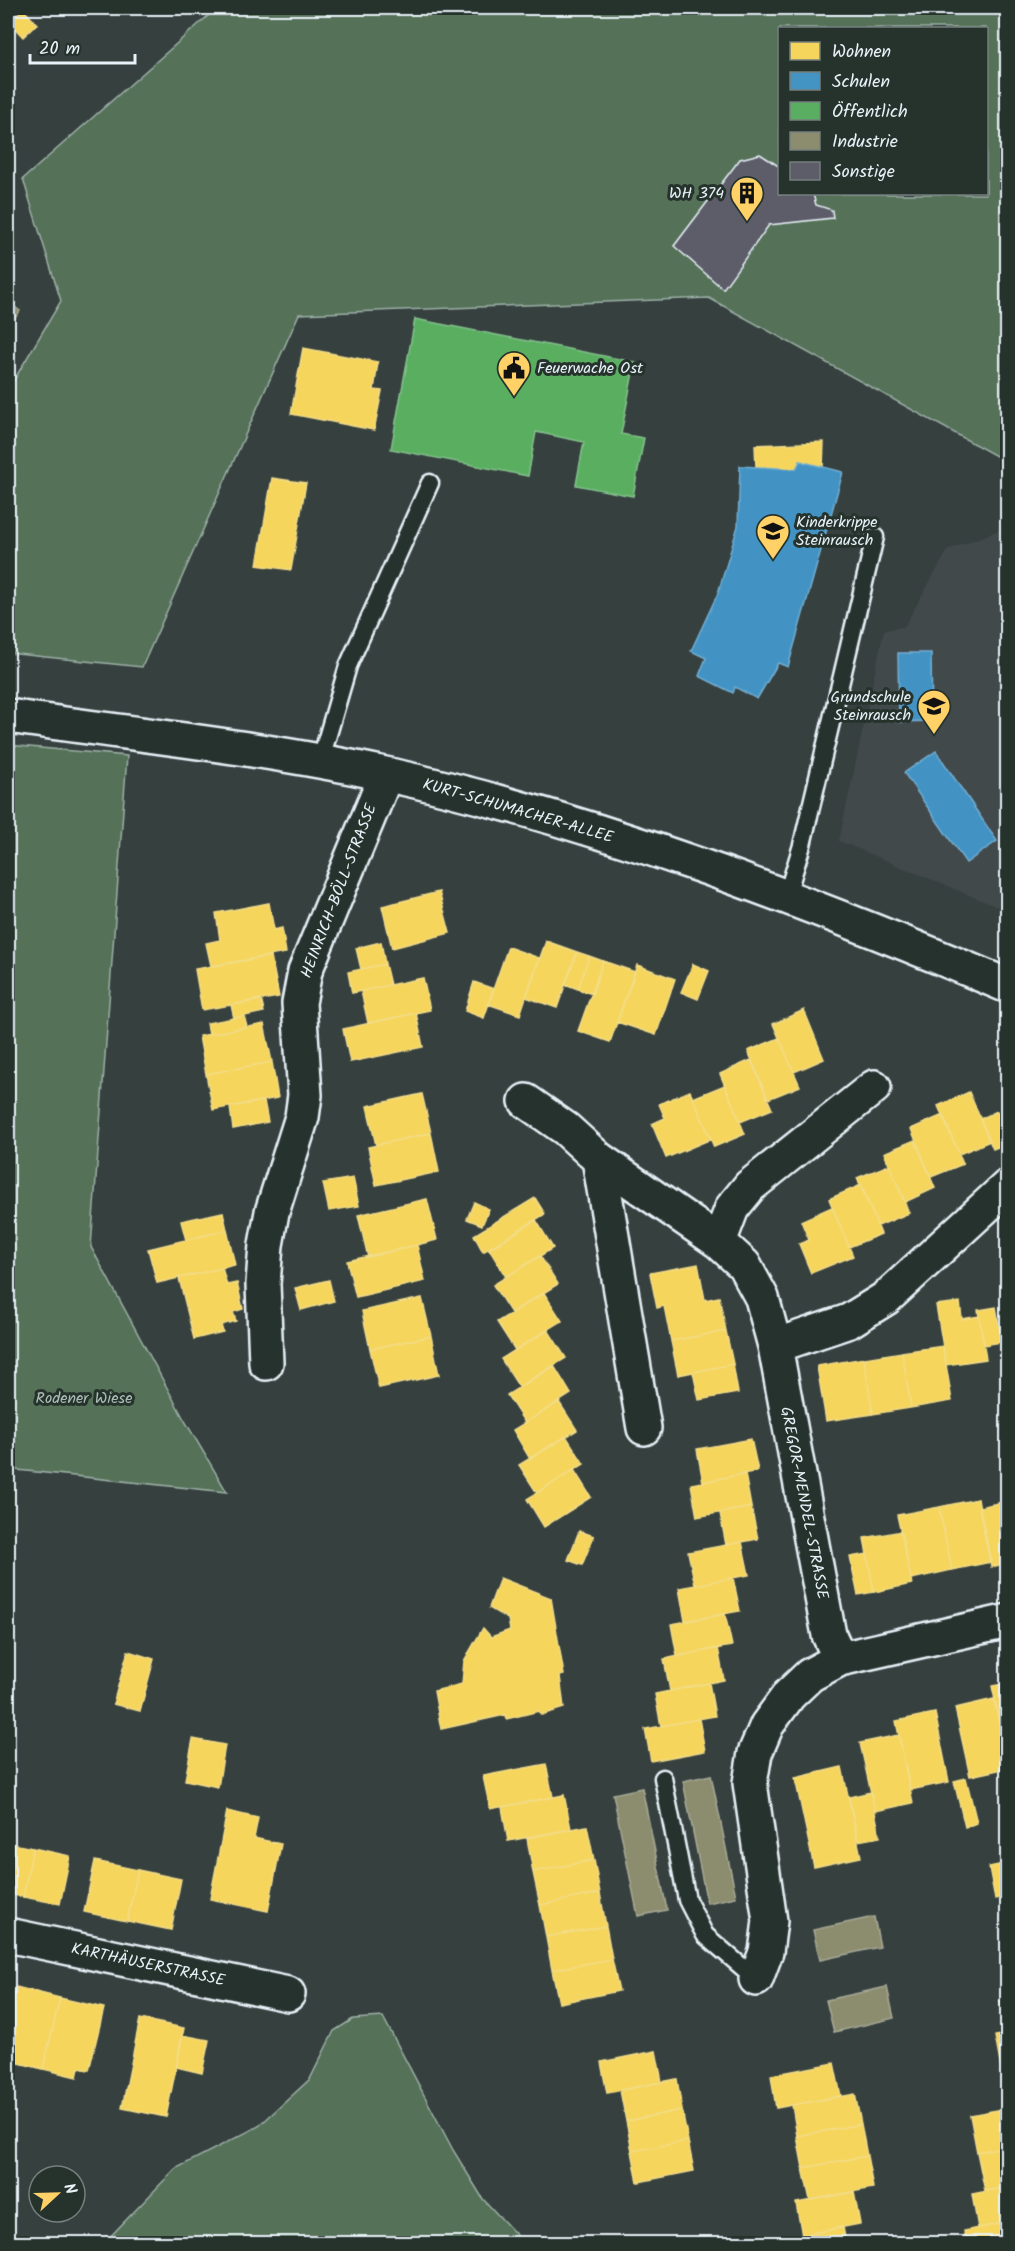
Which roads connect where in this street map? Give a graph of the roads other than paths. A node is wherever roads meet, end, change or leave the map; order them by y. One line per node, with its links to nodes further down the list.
1 (430, 483): 4 (lane)
2 (875, 537): 6 (lane)
3 (8, 716): 4 (street, KURT-SCHUMACHER-ALLEE)
4 (320, 762): 5 (street, KURT-SCHUMACHER-ALLEE)
5 (386, 774): 6 (street, KURT-SCHUMACHER-ALLEE); 14 (street, HEINRICH-BÖLL-STRASSE)
6 (786, 898): 7 (street, KURT-SCHUMACHER-ALLEE)
7 (1008, 986)
8 (874, 1087): 12 (street)
9 (526, 1101): 10 (street, GREGOR-MENDEL-STRASSE)
10 (599, 1159): 12 (street, GREGOR-MENDEL-STRASSE); 15 (street)
11 (1008, 1186): 13 (street)
12 (719, 1242): 13 (street, GREGOR-MENDEL-STRASSE)
13 (775, 1346): 17 (street, GREGOR-MENDEL-STRASSE)
14 (266, 1363)
15 (644, 1428)
16 (1008, 1622): 17 (street)
17 (840, 1659): 20 (street)
18 (663, 1778): 20 (lane)
19 (8, 1935): 21 (street, KARTHÄUSERSTRASSE)
20 (756, 1979)
21 (288, 1994)

